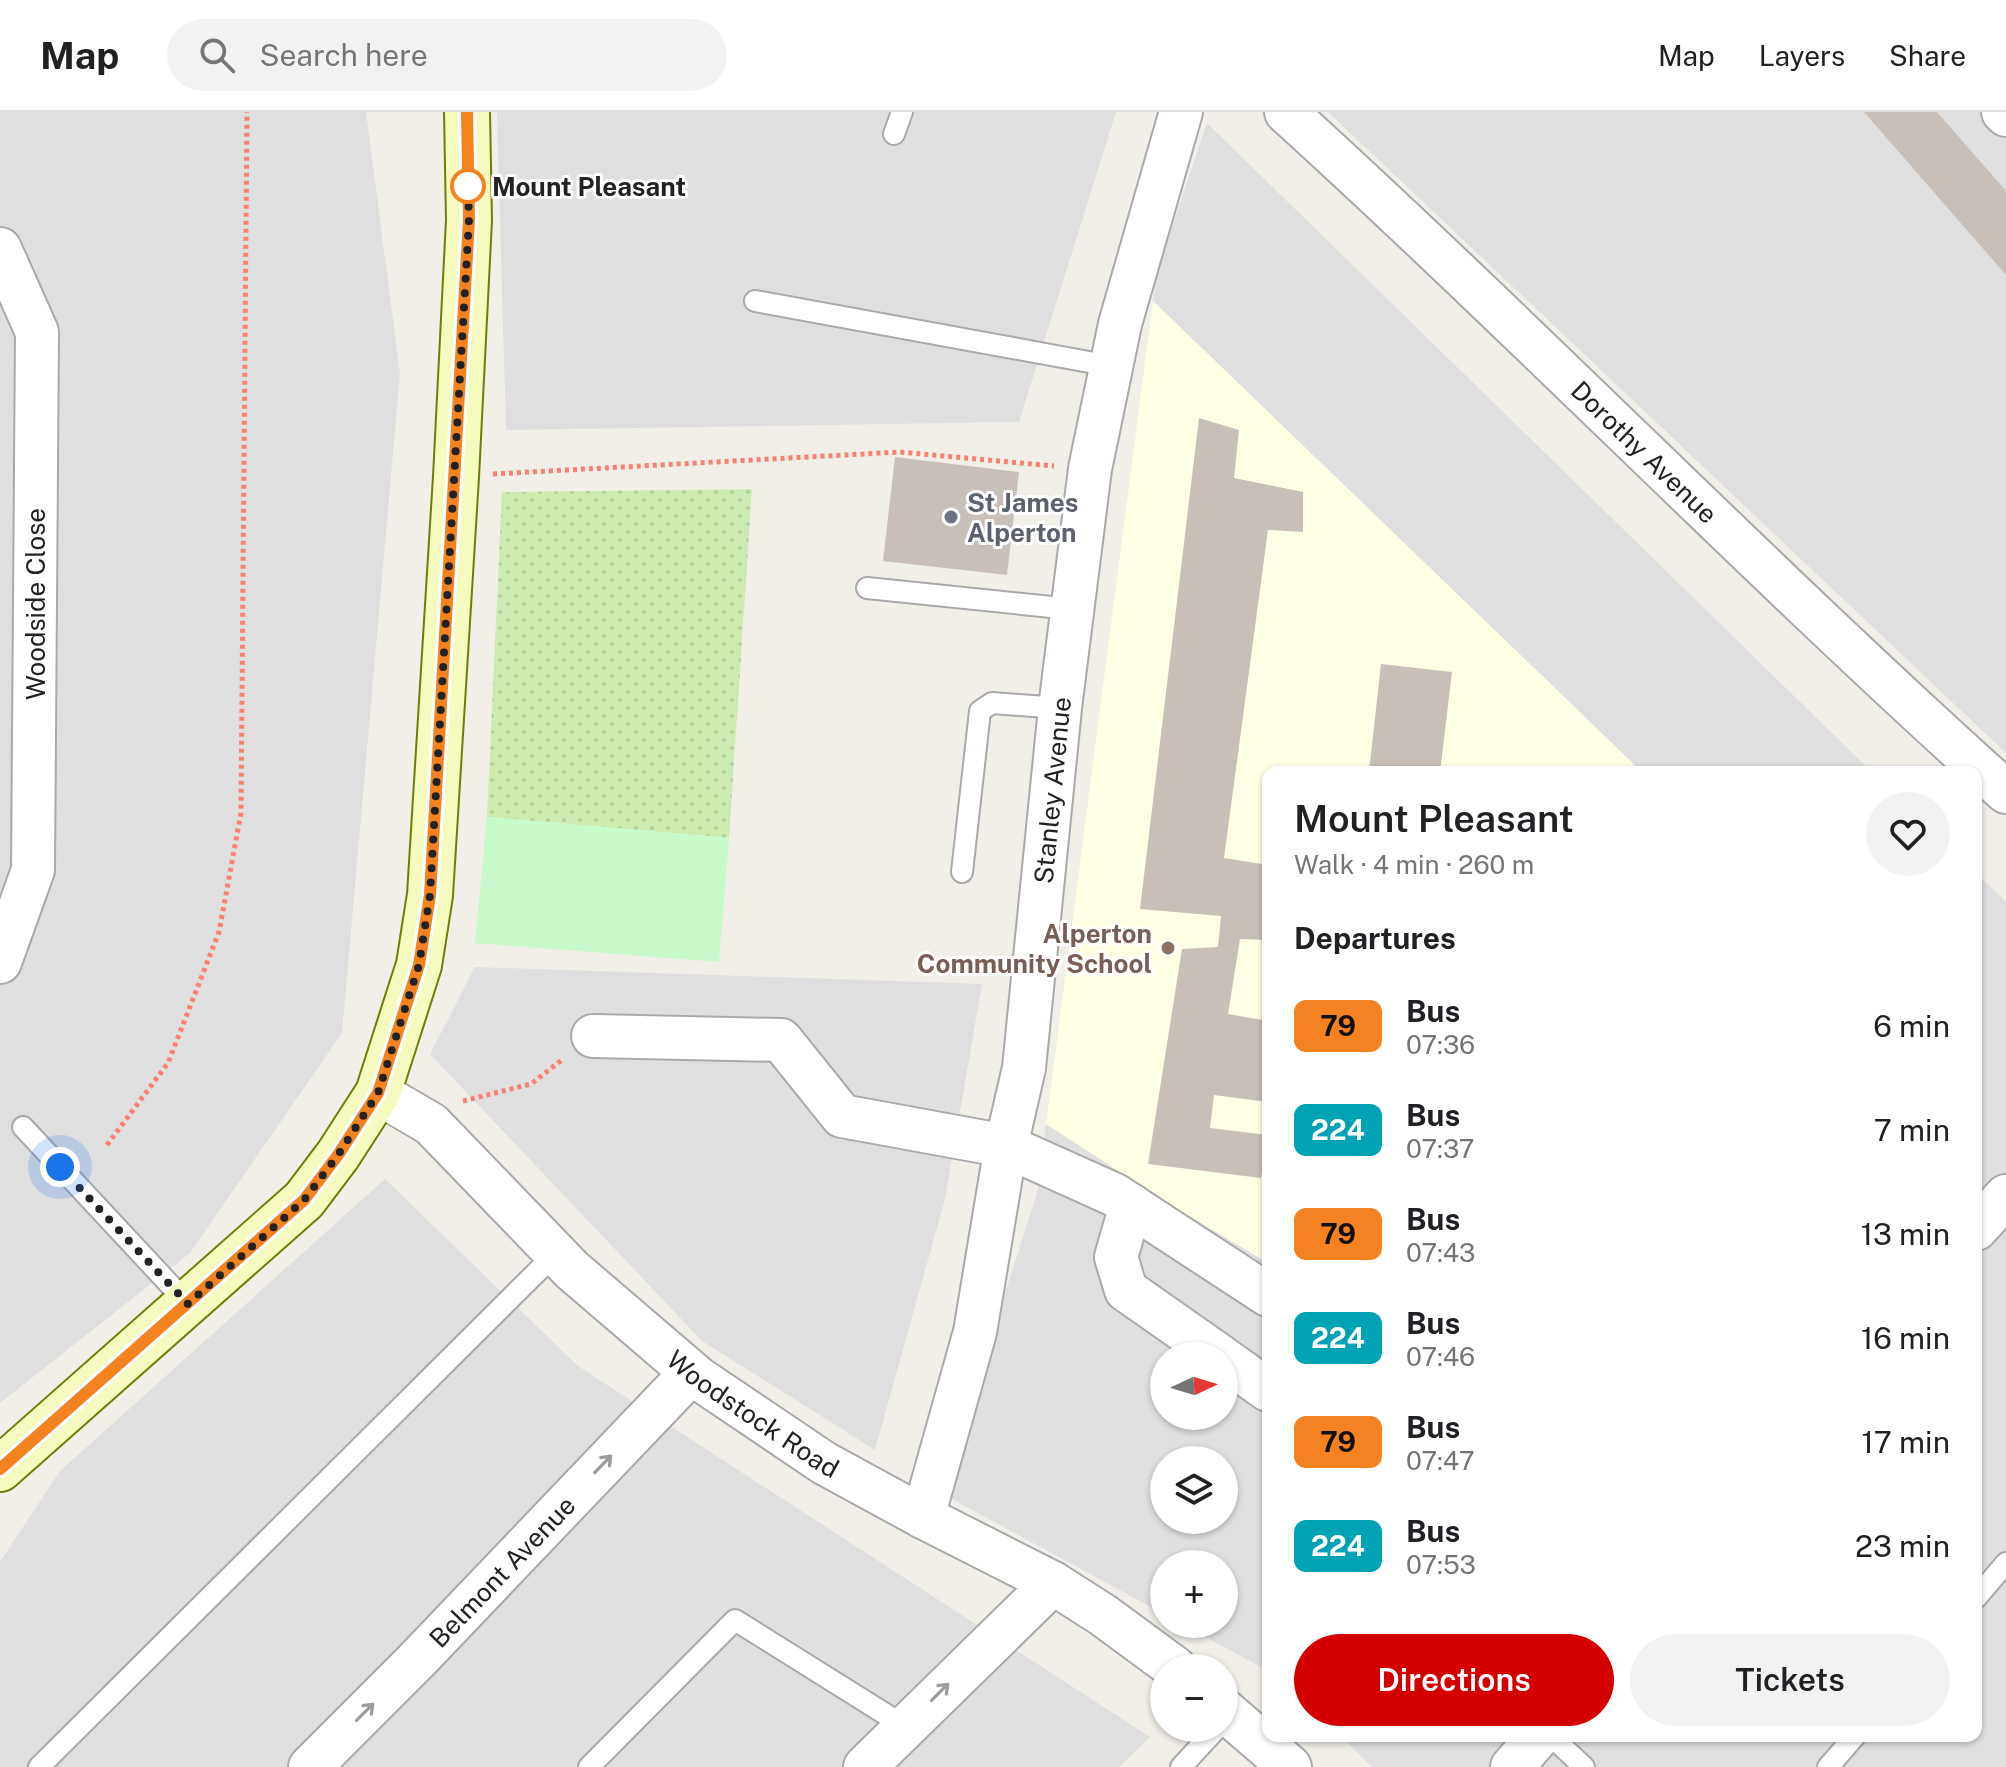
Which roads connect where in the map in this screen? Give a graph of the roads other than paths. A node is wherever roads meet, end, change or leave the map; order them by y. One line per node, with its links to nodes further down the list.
1 (467, 112): 18 (street)
2 (902, 112): 5 (lane)
3 (1181, 112): 8 (street, Stanley Avenue)
4 (1286, 112): 12 (street, Dorothy Avenue)
5 (894, 134)
6 (0, 249): 16 (street, Woodside Close)
7 (755, 301): 8 (lane)
8 (1111, 366): 10 (street, Stanley Avenue)
9 (867, 588): 10 (lane)
10 (1071, 609): 11 (street, Stanley Avenue)
11 (1060, 708): 15 (lane); 20 (street, Stanley Avenue)
12 (1977, 766)
13 (1982, 770): 14 (street, Dorothy Avenue)
14 (2006, 792)
15 (962, 872)
16 (0, 962)
17 (593, 1036): 20 (street)
18 (378, 1093): 24 (street, Woodstock Road); 26 (street)
19 (23, 1127): 26 (lane)
20 (1006, 1146): 22 (street); 32 (street, Stanley Avenue)
21 (2006, 1196): 23 (street)
22 (1131, 1205): 25 (street); 27 (street)
23 (1982, 1222)
24 (556, 1253): 29 (street, Woodstock Road); 43 (lane)
25 (1262, 1291)
26 (188, 1304): 31 (street)
27 (1199, 1342)
28 (1238, 1369): 30 (street)
29 (691, 1373): 32 (street, Woodstock Road); 44 (street, Belmont Avenue, one-way to 29)
30 (1262, 1386)
31 (0, 1469)
32 (923, 1517): 34 (street, Woodstock Road)
33 (2006, 1563): 35 (lane)
34 (1053, 1583): 36 (street, Woodstock Road); 37 (street, one-way to 34)
35 (1982, 1591)
36 (1156, 1654)
37 (906, 1727): 45 (lane); 46 (street)
38 (1238, 1728): 48 (street)
39 (1203, 1742): 47 (lane)
40 (1534, 1742): 49 (street)
41 (1557, 1742): 50 (lane)
42 (1850, 1742): 51 (lane)
43 (39, 1767)
44 (310, 1767)
45 (589, 1767)
46 (865, 1767)
47 (1181, 1767)
48 (1290, 1767)
49 (1512, 1767)
50 (1584, 1767)
51 (1828, 1767)

